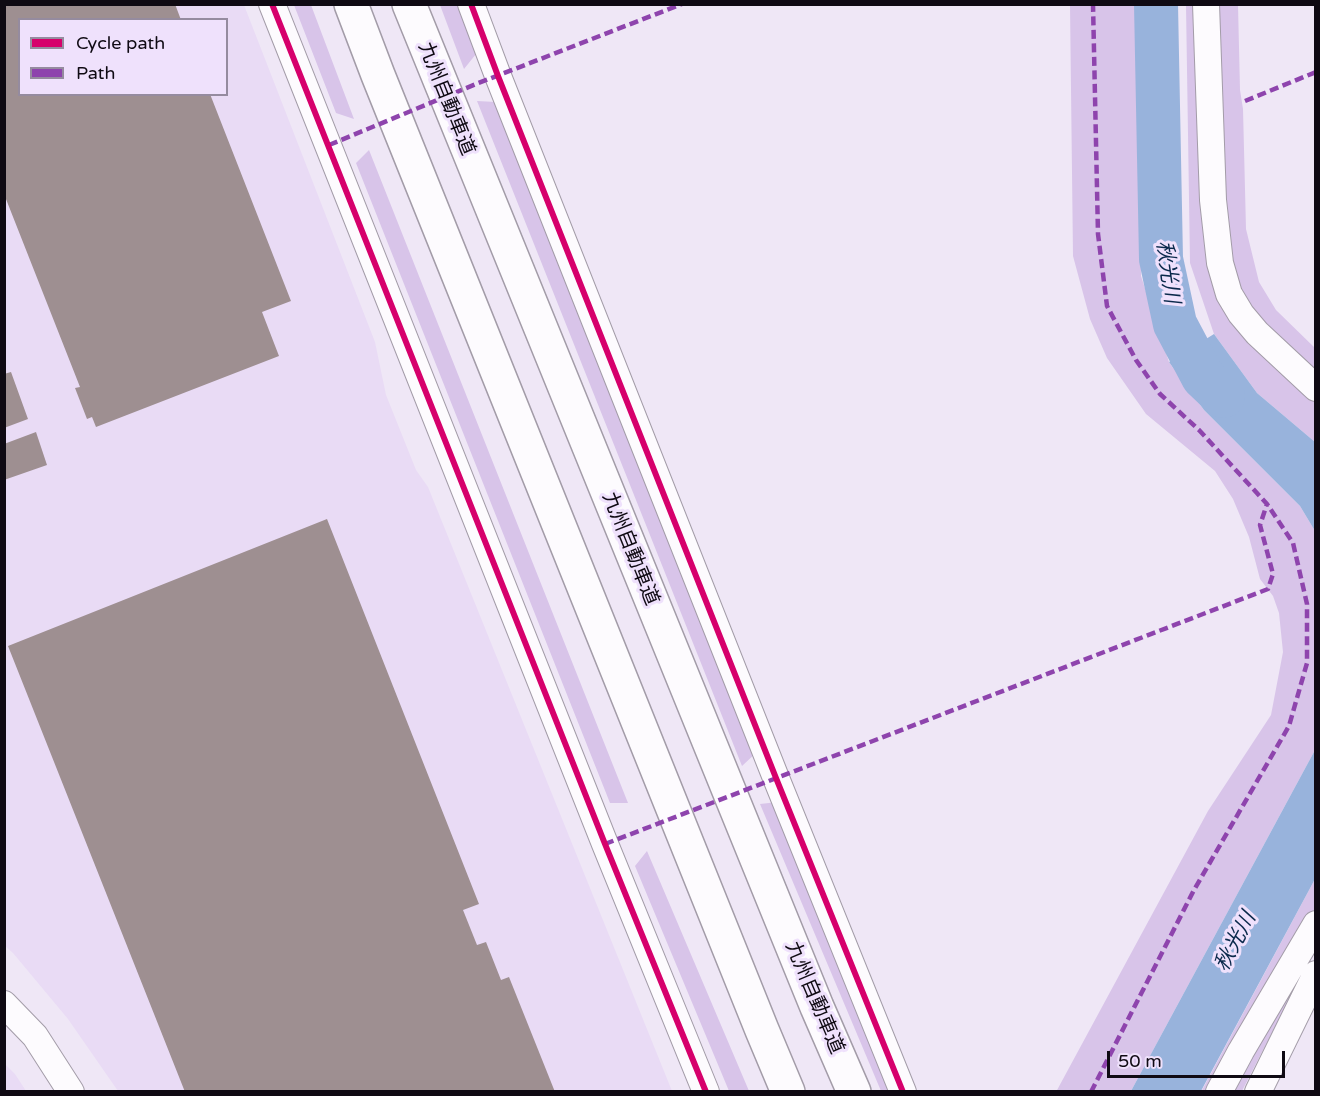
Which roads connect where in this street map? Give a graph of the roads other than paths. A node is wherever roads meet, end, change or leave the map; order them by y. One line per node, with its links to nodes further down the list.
1 (272, 4): 11 (street)
2 (351, 4): 12 (highway)
3 (409, 4): 13 (highway, 九州自動車道)
4 (471, 4): 14 (street)
5 (1206, 4): 6 (street)
6 (1316, 387)
7 (1316, 924): 15 (street)
8 (1316, 974): 16 (street)
9 (4, 1004): 10 (street)
10 (71, 1092)
11 (706, 1092)
12 (788, 1092)
13 (854, 1092)
14 (903, 1092)
15 (1219, 1092)
16 (1258, 1092)

